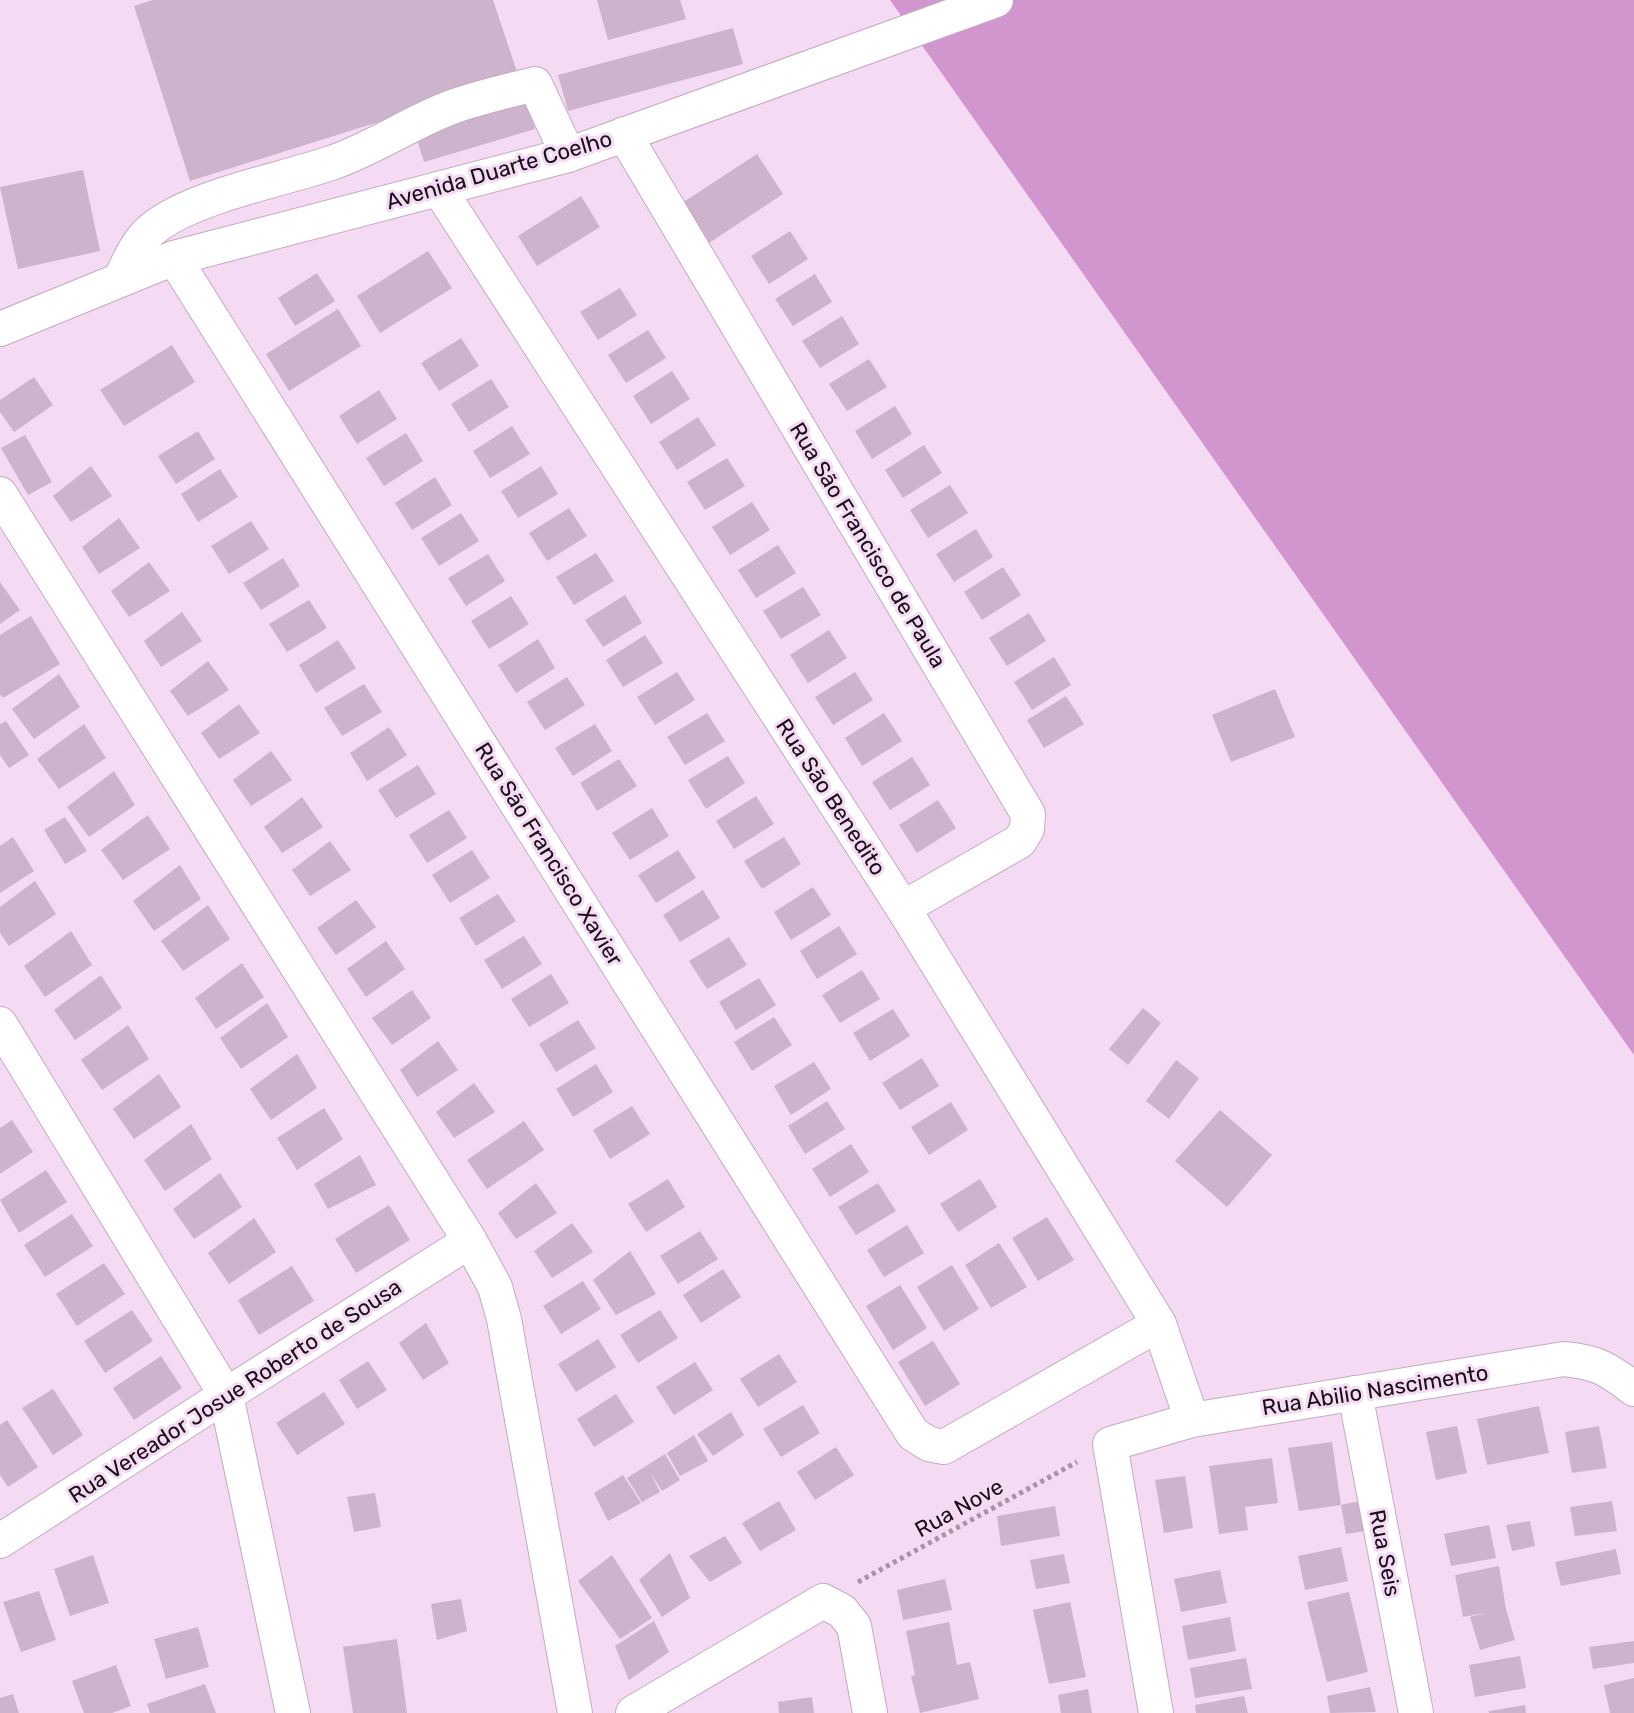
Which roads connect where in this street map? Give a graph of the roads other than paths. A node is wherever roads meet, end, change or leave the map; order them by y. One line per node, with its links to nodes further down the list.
1 (996, 0): 2 (street, Avenida Duarte Coelho)
2 (624, 134): 3 (street, Avenida Duarte Coelho); 9 (street, Rua São Francisco de Paula)
3 (568, 155): 4 (street, Avenida Duarte Coelho); 6 (street)
4 (439, 189): 5 (street, Avenida Duarte Coelho); 9 (street, Rua São Benedito)
5 (174, 258): 6 (street, Avenida Duarte Coelho); 12 (street, Rua São Francisco Xavier)
6 (121, 278): 7 (street, Avenida Duarte Coelho)
7 (0, 329)
8 (0, 494): 11 (street)
9 (903, 908): 12 (street, Rua São Benedito)
10 (0, 1024): 15 (street)
11 (470, 1241): 15 (street, Rua Vereador Josue Roberto de Sousa); 19 (street)
12 (1159, 1324): 16 (street, Rua São Benedito)
13 (1634, 1389): 14 (street, Rua Abilio Nascimento)
14 (1355, 1393): 16 (street, Rua Abilio Nascimento); 23 (street, Rua Seis)
15 (226, 1395): 17 (street, Rua Vereador Josue Roberto de Sousa); 18 (street)
16 (1192, 1420): 22 (street, Rua Abilio Nascimento)
17 (0, 1541)
18 (293, 1713)
19 (575, 1713)
20 (633, 1713): 21 (street)
21 (870, 1713)
22 (1156, 1713)
23 (1416, 1713)

